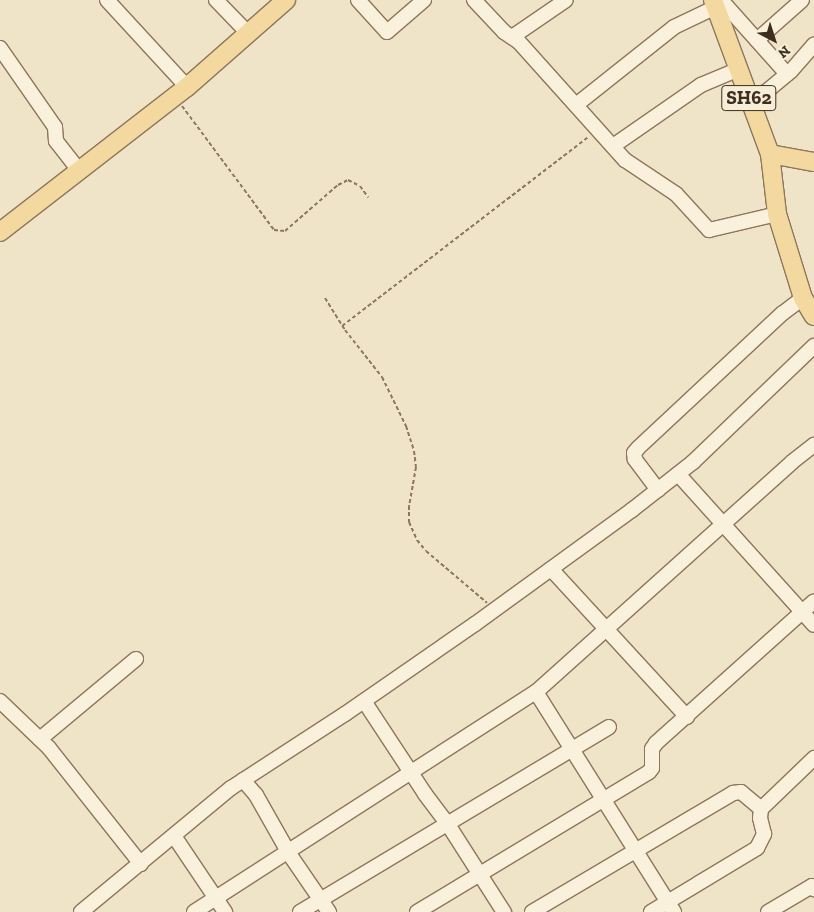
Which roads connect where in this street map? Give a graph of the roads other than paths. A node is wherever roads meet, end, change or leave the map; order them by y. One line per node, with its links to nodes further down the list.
1 (107, 0): 19 (street)
2 (216, 0): 12 (street)
3 (286, 0): 12 (main road)
4 (358, 0): 5 (street)
5 (424, 0)
6 (474, 0): 13 (street)
7 (566, 0): 13 (street)
8 (802, 0): 14 (street)
9 (812, 0): 11 (street)
10 (717, 2): 14 (street); 17 (main road, SH62); 21 (street)
11 (814, 3)
12 (248, 33): 19 (main road)
13 (512, 37): 21 (street)
14 (757, 40): 18 (street)
15 (814, 45): 18 (street)
16 (0, 48): 25 (street)
17 (739, 69): 20 (main road, SH62); 22 (street)
18 (788, 74): 20 (street)
19 (180, 92): 25 (main road)
20 (750, 100): 23 (main road, SH62)
21 (576, 105): 22 (street)
22 (612, 146): 26 (street)
23 (770, 154): 24 (main road); 26 (main road)
24 (814, 162)
25 (79, 170): 27 (main road)
26 (777, 214): 28 (main road)
27 (0, 232)
28 (803, 298): 29 (main road); 33 (street)
29 (814, 316)
30 (814, 346): 32 (street)
31 (814, 445): 34 (street)
32 (678, 474): 33 (street); 34 (street)
33 (658, 490): 35 (street)
34 (722, 524): 37 (street); 39 (street)
35 (551, 569): 39 (street); 43 (street)
36 (814, 601): 37 (street)
37 (802, 612): 38 (street); 44 (street)
38 (814, 625)
39 (607, 630): 41 (street); 44 (street)
40 (136, 659): 46 (street)
41 (536, 692): 47 (street); 49 (street)
42 (0, 701): 46 (street)
43 (364, 701): 49 (street); 50 (street)
44 (688, 717): 51 (street)
45 (609, 727): 47 (street)
46 (40, 740): 57 (street)
47 (573, 750): 51 (street); 53 (street)
48 (814, 758): 52 (street)
49 (412, 772): 53 (street); 55 (street)
50 (243, 780): 54 (street); 55 (street)
51 (604, 799): 56 (street); 58 (street)
52 (761, 809): 56 (street); 62 (street)
53 (447, 823): 58 (street); 61 (street)
54 (174, 836): 57 (street); 60 (street)
55 (288, 851): 60 (street); 61 (street)
56 (637, 851): 62 (street); 70 (street)
57 (141, 864): 63 (street)
58 (480, 875): 68 (street); 69 (street)
59 (814, 889): 72 (street)
60 (215, 898): 64 (street); 65 (street)
61 (321, 899): 66 (street); 67 (street)
62 (670, 907): 71 (street)
63 (81, 912)
64 (194, 912)
65 (225, 912)
66 (300, 912)
67 (329, 912)
68 (417, 912)
69 (504, 912)
70 (532, 912)
71 (651, 912)
72 (768, 912)

